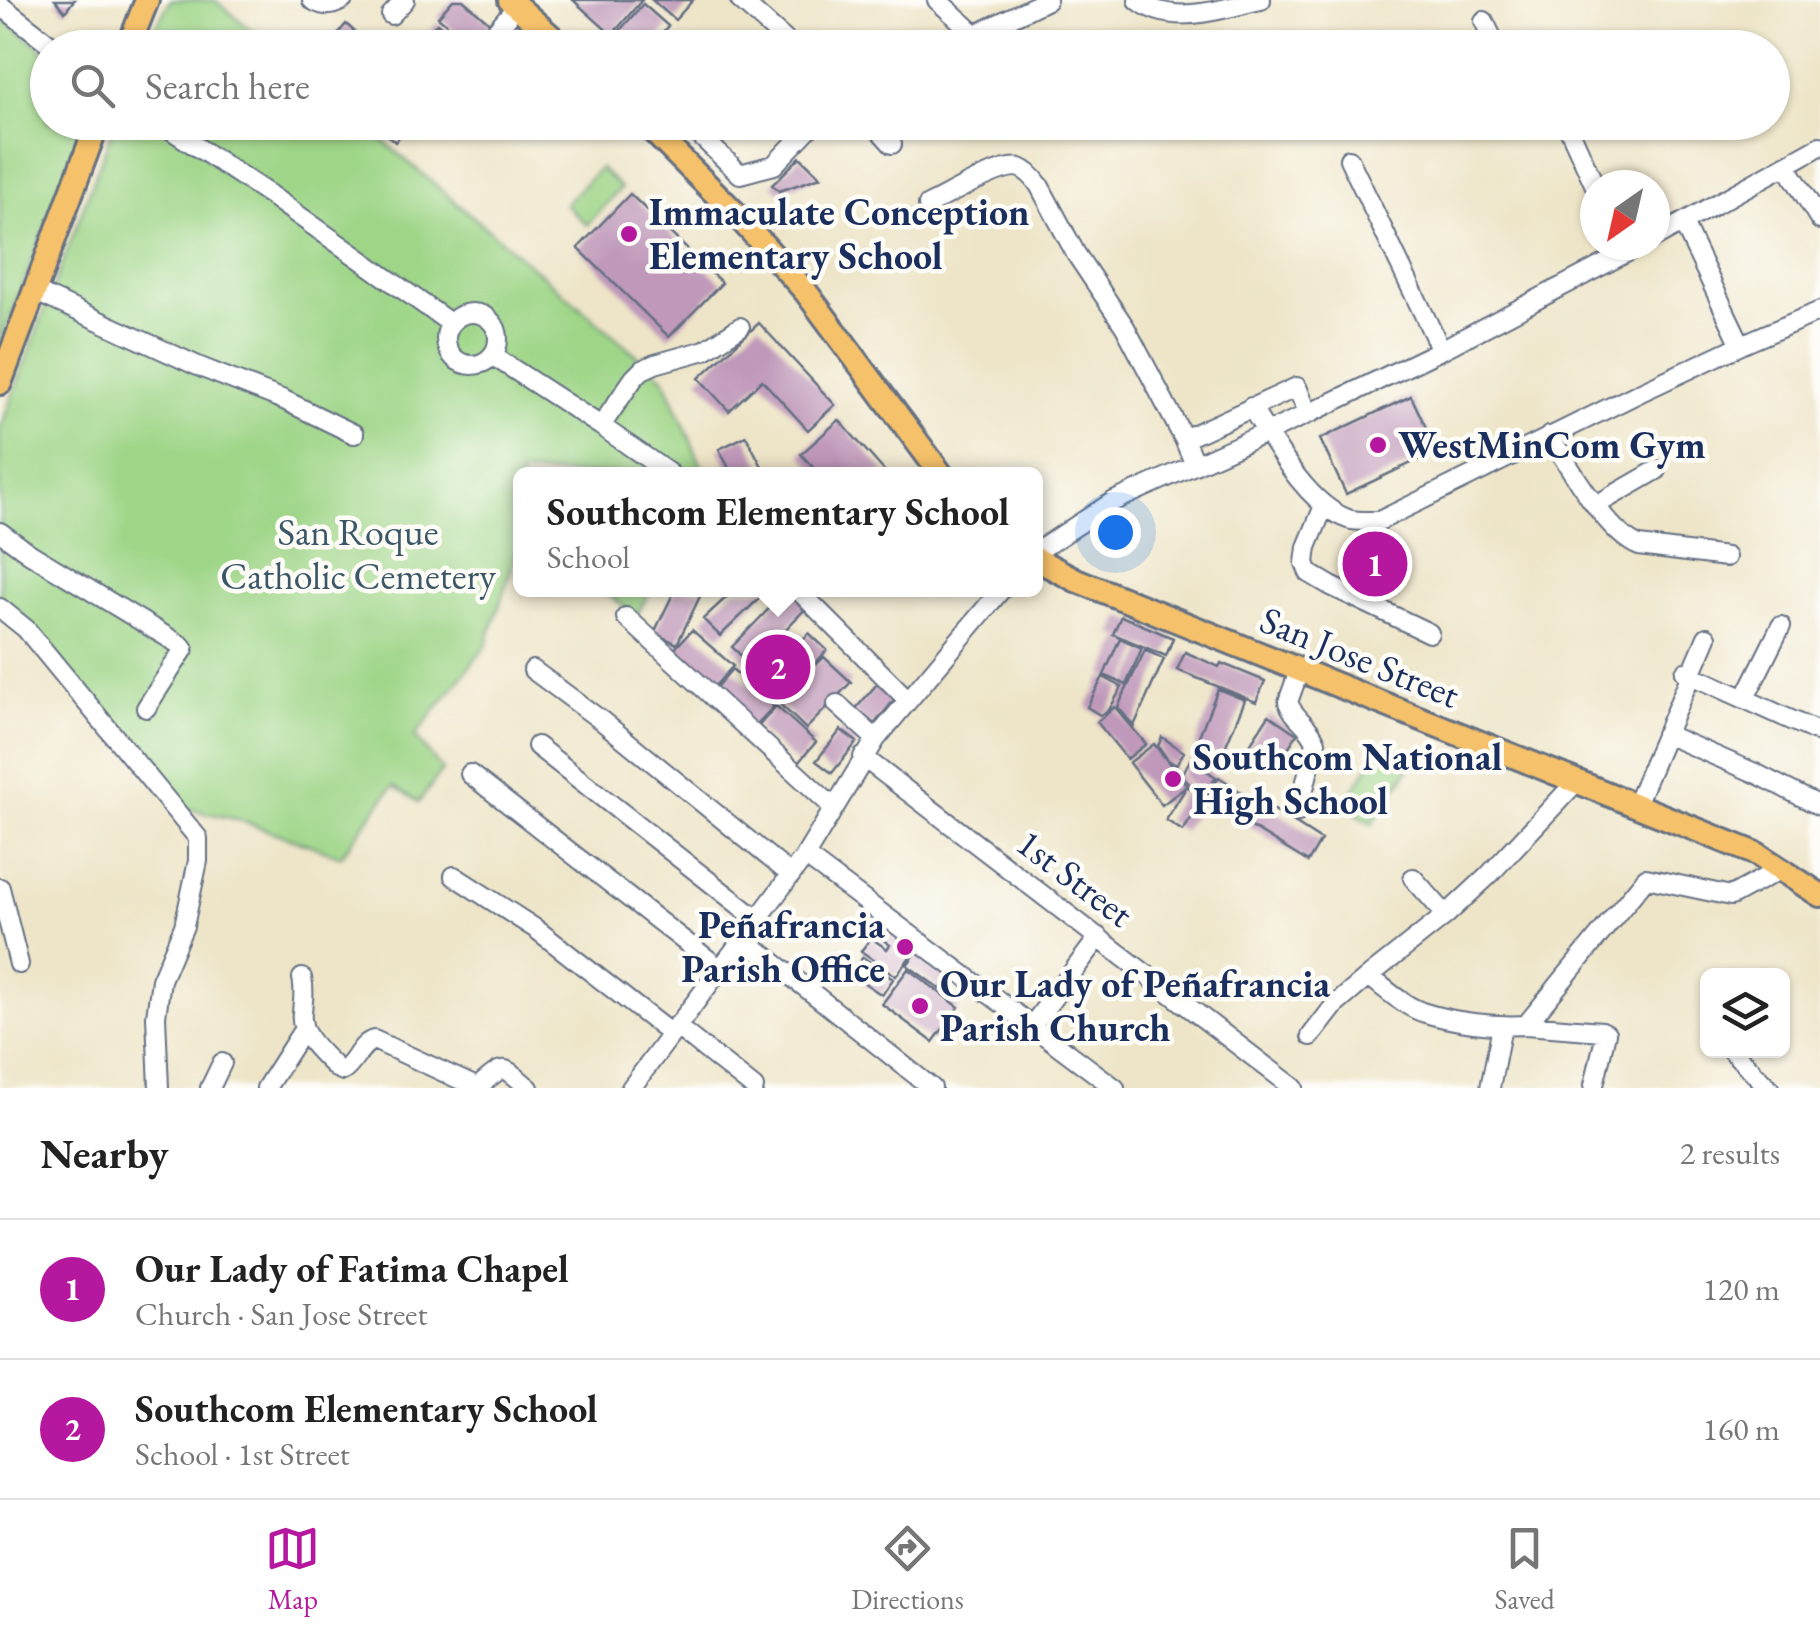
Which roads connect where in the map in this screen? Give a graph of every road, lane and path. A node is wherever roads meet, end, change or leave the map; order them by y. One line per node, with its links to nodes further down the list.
1 (146, 0): 15 (main road)
2 (312, 0): 3 (street)
3 (342, 0)
4 (405, 0): 12 (street)
5 (740, 0): 18 (street)
6 (937, 0): 19 (street)
7 (1047, 0): 20 (street)
8 (1138, 0): 9 (street)
9 (1260, 0)
10 (521, 4): 16 (street); 17 (main road)
11 (0, 5): 14 (street)
12 (392, 16)
13 (1484, 21): 21 (street)
14 (32, 30)
15 (135, 30)
16 (498, 30)
17 (546, 30)
18 (774, 30)
19 (970, 30)
20 (983, 30)
21 (1488, 30)
22 (91, 140): 39 (main road)
23 (187, 140): 41 (street)
24 (662, 140): 56 (main road)
25 (705, 140): 26 (street)
26 (798, 140)
27 (888, 140): 29 (street)
28 (1574, 140): 33 (street)
29 (892, 144)
30 (1820, 146): 32 (street)
31 (1348, 158): 44 (street)
32 (1786, 165): 35 (street); 36 (street)
33 (1588, 170)
34 (928, 206): 53 (street)
35 (1820, 220)
36 (1683, 222): 37 (street); 43 (street)
37 (1670, 229)
38 (1608, 260): 44 (street)
39 (34, 292): 46 (main road); 51 (street)
40 (1820, 311): 43 (street)
41 (450, 323): 45 (street); 45 (street)
42 (740, 327): 49 (street)
43 (1741, 345): 52 (street)
44 (1441, 350): 48 (street)
45 (494, 356): 49 (street)
46 (0, 383)
47 (1251, 407): 48 (street); 50 (street); 53 (street)
48 (1308, 414): 50 (street)
49 (600, 426): 55 (street)
50 (1268, 432): 54 (street); 59 (street)
51 (354, 434)
52 (1549, 436): 58 (street); 59 (street)
53 (1184, 439): 54 (street)
54 (1194, 465): 61 (street)
55 (660, 467)
56 (937, 467)
57 (1657, 470): 58 (street)
58 (1596, 505): 62 (street)
59 (1324, 506): 69 (street)
60 (0, 532): 77 (street)
61 (1043, 550)
62 (1726, 557)
63 (1043, 559): 72 (main road, San Jose Street)
64 (805, 597): 75 (street)
65 (996, 597): 75 (street)
66 (0, 608): 114 (street)
67 (626, 617): 87 (street)
68 (1781, 626): 74 (street)
69 (1428, 633)
70 (1707, 637): 73 (street)
71 (534, 670): 91 (street)
72 (1298, 671): 84 (main road, San Jose Street); 88 (street)
73 (1688, 673): 74 (street); 79 (street)
74 (1745, 698): 78 (street)
75 (908, 700): 80 (street)
76 (837, 704): 80 (street)
77 (146, 708)
78 (1820, 733)
79 (1666, 734): 85 (street); 86 (street)
80 (876, 739): 82 (street)
81 (537, 746): 98 (street)
82 (863, 757): 87 (street); 99 (street, 1st Street)
83 (470, 774): 102 (street)
84 (1576, 782): 85 (main road, San Jose Street); 97 (street)
85 (1636, 804): 90 (main road, San Jose Street)
86 (1820, 806)
87 (834, 808): 89 (street)
88 (1298, 812)
89 (805, 856): 91 (street); 107 (street)
90 (1782, 869): 96 (main road, San Jose Street); 105 (street)
91 (792, 874): 98 (street)
92 (0, 876): 95 (street)
93 (454, 876): 109 (street)
94 (1413, 878): 97 (street)
95 (1, 888): 101 (street)
96 (1820, 896)
97 (1446, 915): 103 (street)
98 (757, 919): 100 (street)
99 (1099, 937): 107 (street); 122 (street, 1st Street)
100 (743, 938): 102 (street); 120 (street)
101 (20, 964)
102 (719, 968): 109 (street)
103 (1370, 976): 106 (street); 110 (street)
104 (302, 978): 108 (street)
105 (1526, 1025): 106 (street); 113 (street)
106 (1502, 1026): 123 (street)
107 (1031, 1027): 121 (street)
108 (302, 1030): 116 (street); 117 (street)
109 (674, 1030): 118 (street); 119 (street)
110 (1311, 1036)
111 (1739, 1058): 124 (street)
112 (222, 1063): 115 (street)
113 (1594, 1085)
114 (159, 1088)
115 (210, 1088)
116 (266, 1088)
117 (529, 1088)
118 (631, 1088)
119 (754, 1088)
120 (932, 1088)
121 (1115, 1088)
122 (1294, 1088)
123 (1490, 1088)
124 (1769, 1088)

